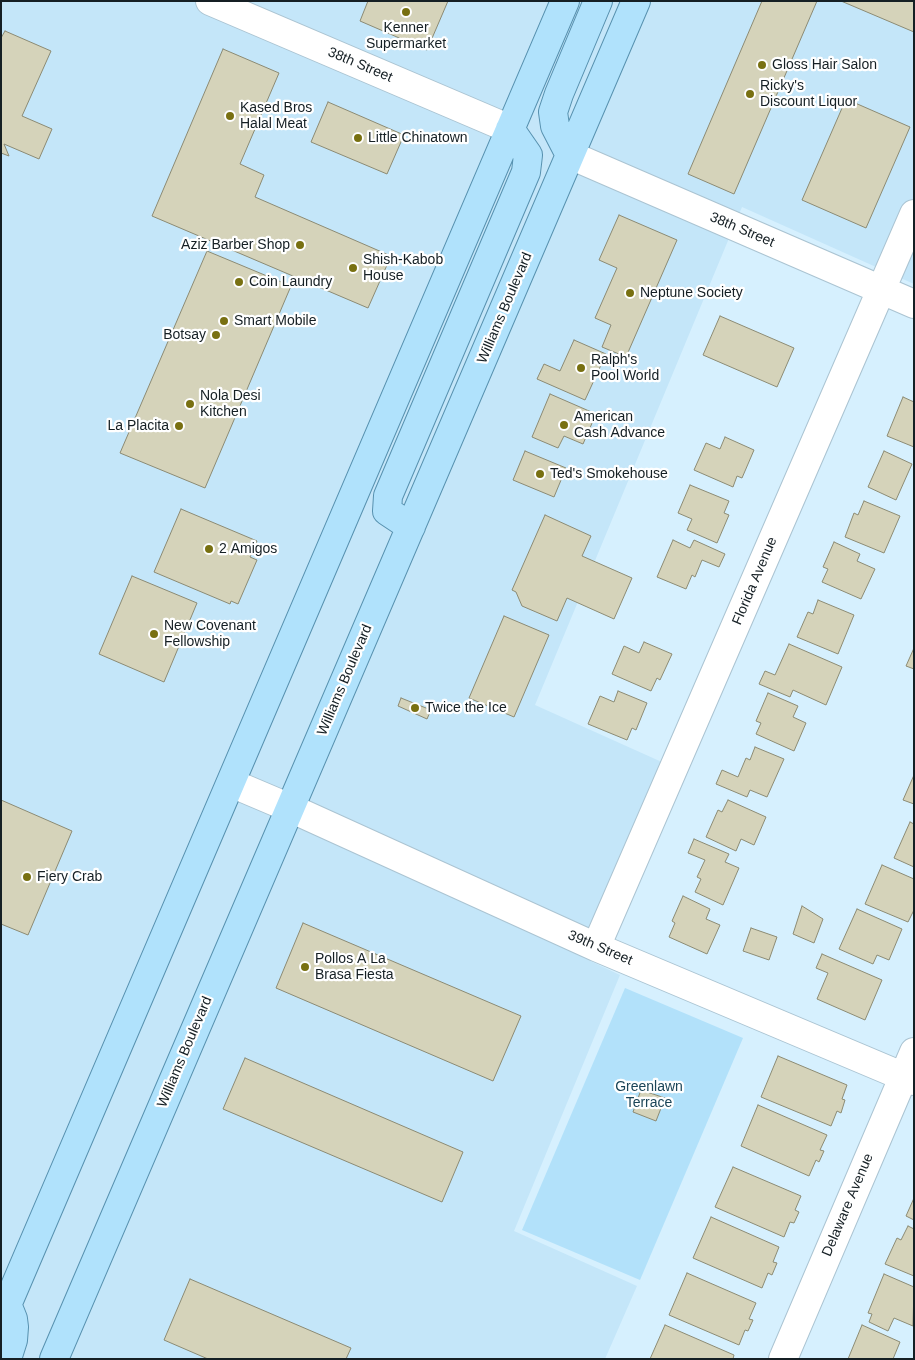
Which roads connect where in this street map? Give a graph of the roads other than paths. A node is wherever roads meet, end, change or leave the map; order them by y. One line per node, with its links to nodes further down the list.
1 (210, 1): 5 (street, 38th Street)
2 (565, 1): 5 (main road)
3 (598, 1): 6 (main road)
4 (636, 1): 6 (main road, Williams Boulevard)
5 (510, 129): 10 (main road); 11 (main road)
6 (570, 155): 8 (street, 38th Street); 10 (main road, Williams Boulevard)
7 (914, 214): 8 (street, Florida Avenue)
8 (881, 290): 9 (street, 38th Street); 13 (street, Florida Avenue)
9 (914, 304)
10 (411, 526): 12 (main road, Williams Boulevard)
11 (231, 783): 12 (street, 39th Street); 15 (main road)
12 (290, 808): 13 (street, 39th Street); 17 (main road, Williams Boulevard)
13 (596, 947): 14 (street, 39th Street)
14 (910, 1070): 18 (street, Delaware Avenue)
15 (4, 1312): 16 (main road)
16 (7, 1359)
17 (54, 1359)
18 (783, 1359)

